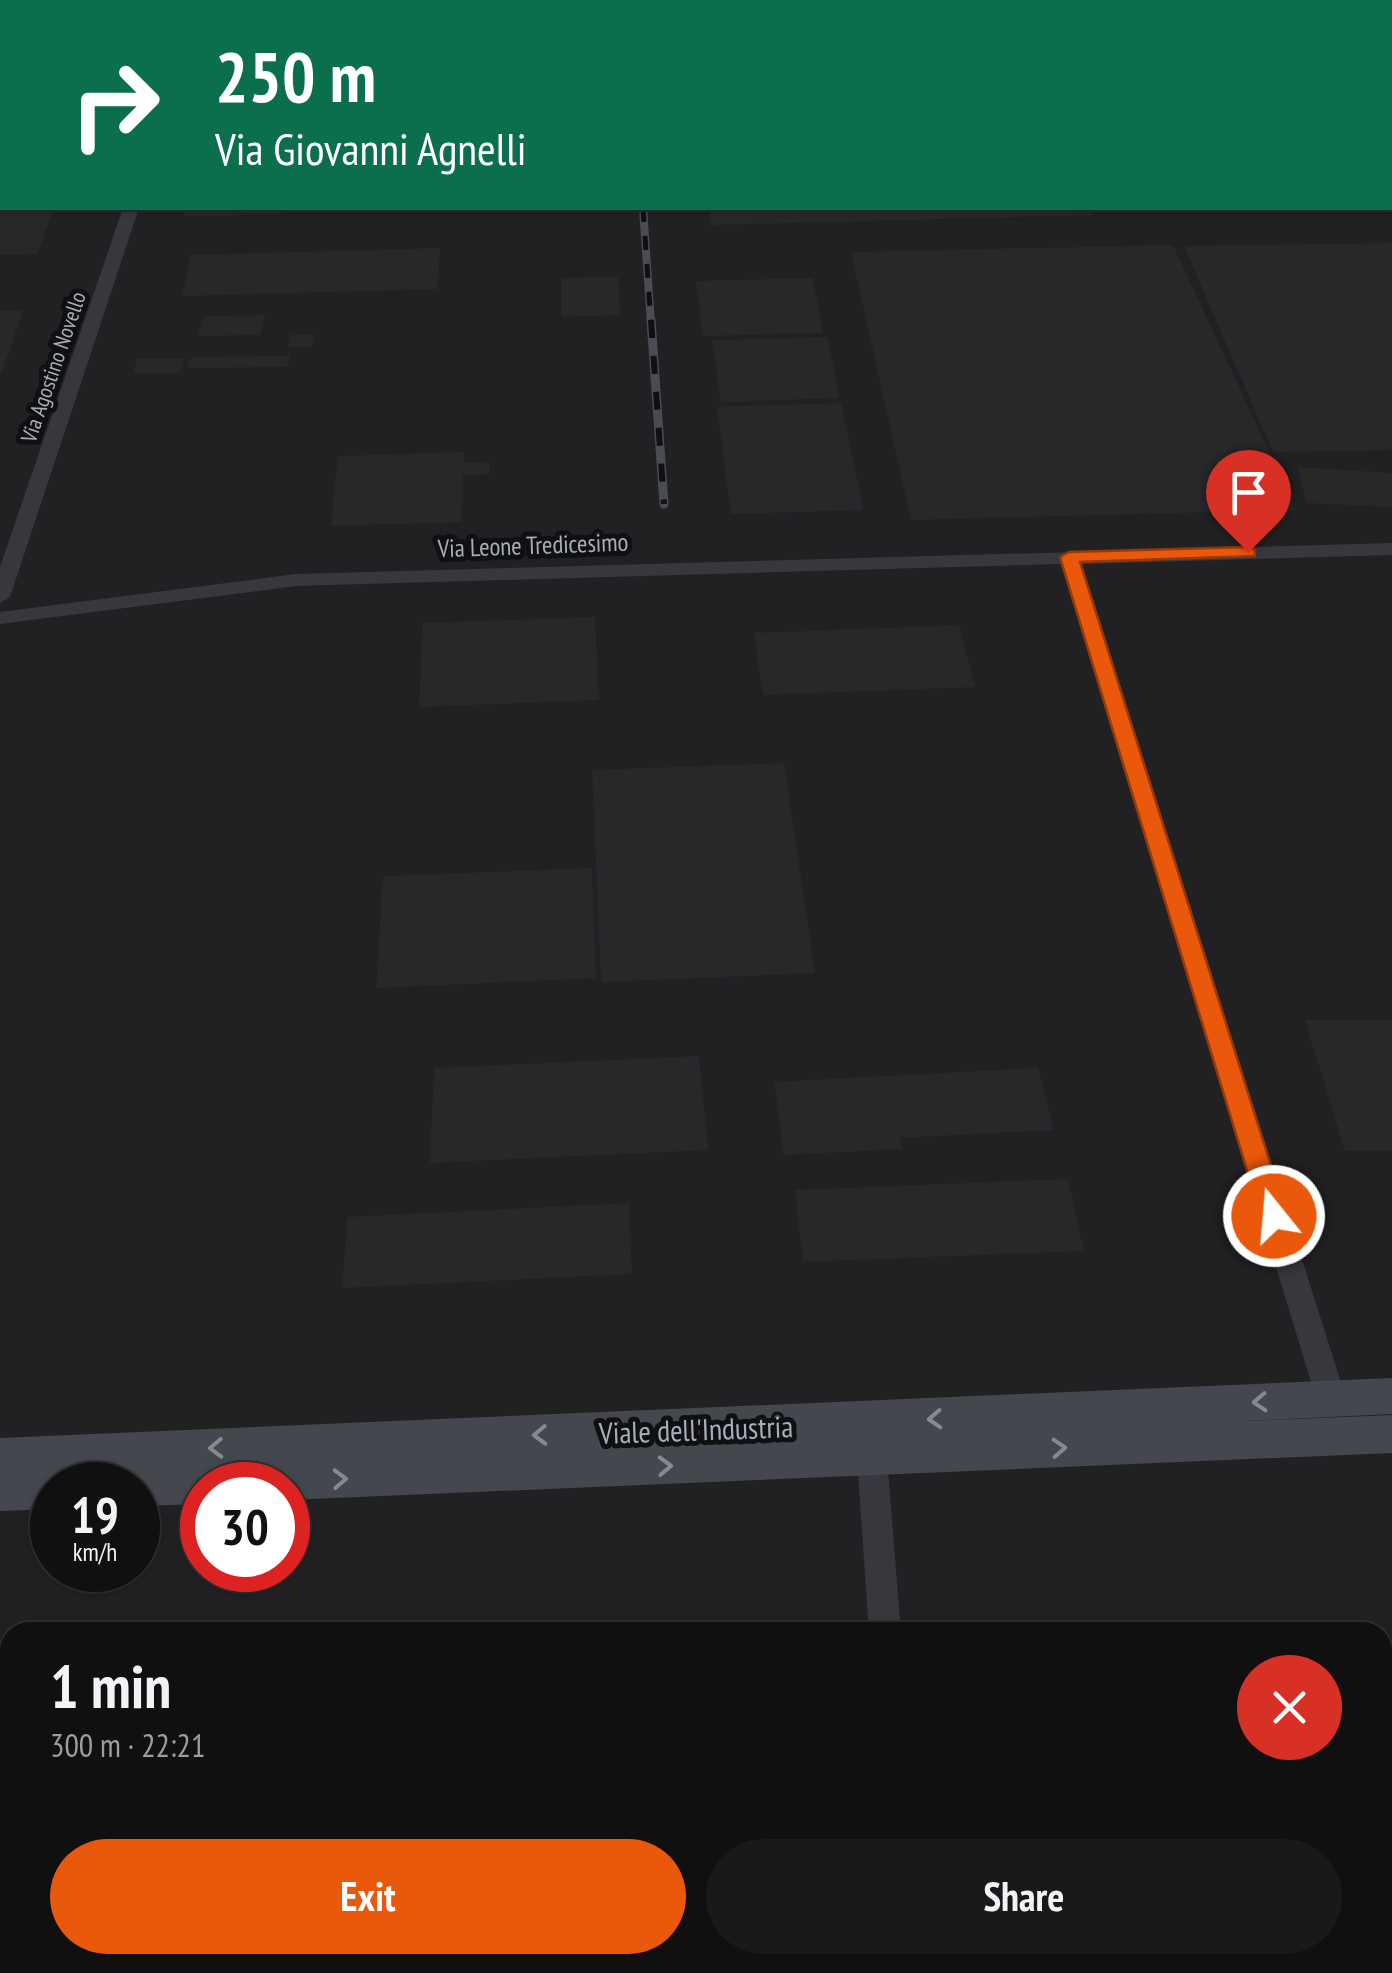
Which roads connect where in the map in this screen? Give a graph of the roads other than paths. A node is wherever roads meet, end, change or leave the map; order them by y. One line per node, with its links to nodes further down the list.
1 (129, 210): 4 (street, Via Agostino Novello)
2 (1392, 549): 3 (street, Via Leone Tredicesimo)
3 (1069, 557): 5 (street, Via Leone Tredicesimo); 7 (street)
4 (0, 597)
5 (0, 618)
6 (1392, 1396): 7 (main road, Viale dell'Industria)
7 (1331, 1398): 9 (main road, Viale dell'Industria, one-way to 9)
8 (1392, 1434): 10 (main road, Viale dell'Industria, one-way to 8)
9 (0, 1456)
10 (872, 1458): 11 (main road, Viale dell'Industria, one-way to 10); 14 (street)
11 (160, 1486)
12 (30, 1491): 13 (main road)
13 (0, 1492)
14 (884, 1622)

